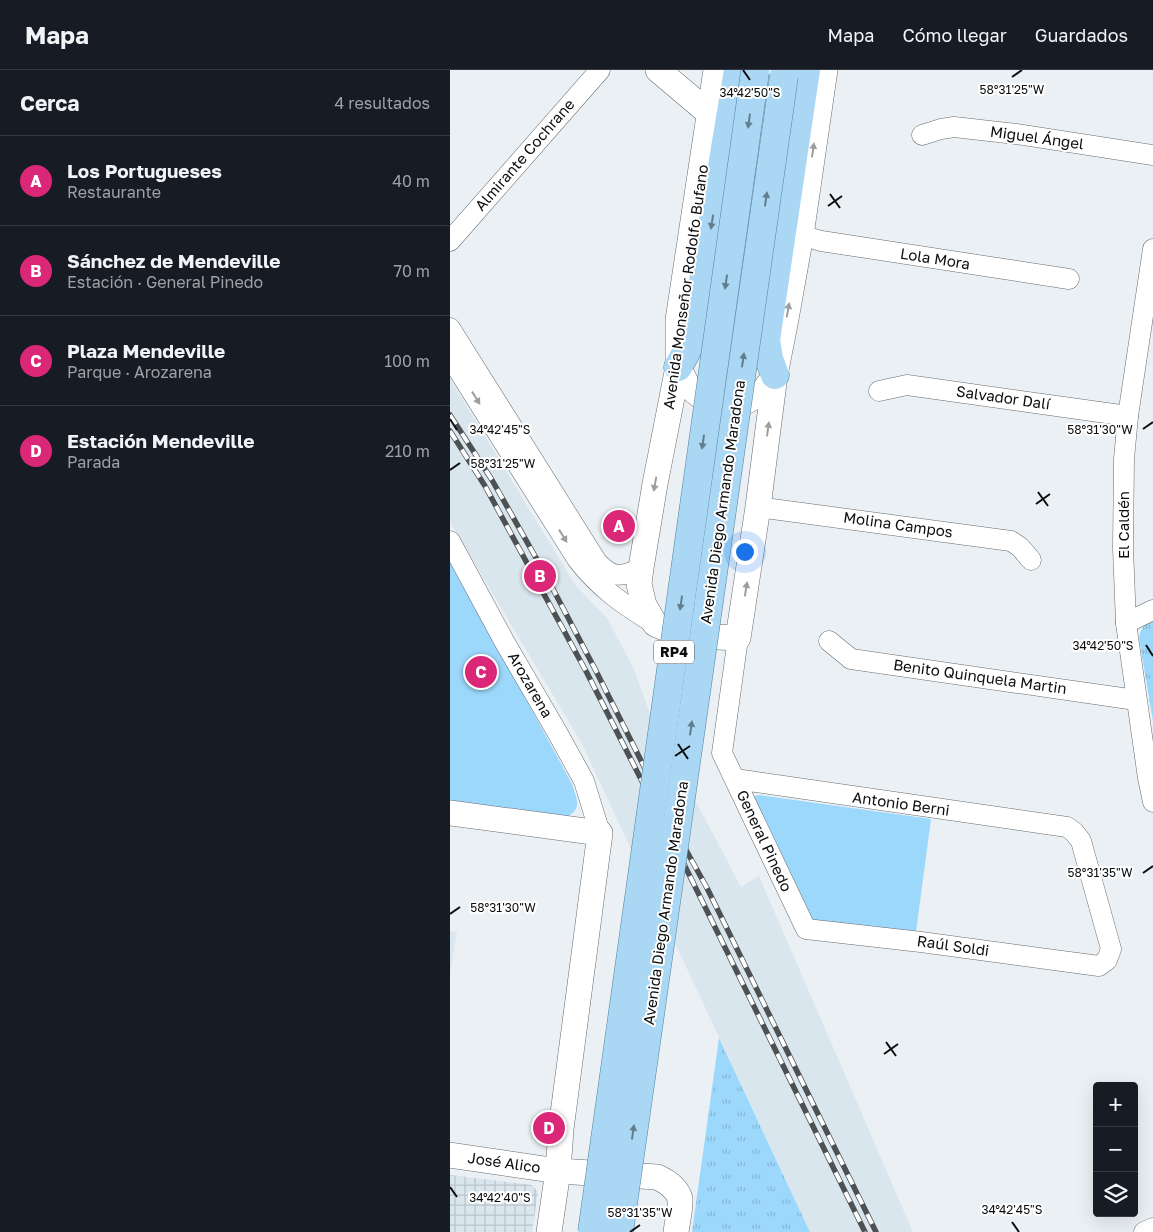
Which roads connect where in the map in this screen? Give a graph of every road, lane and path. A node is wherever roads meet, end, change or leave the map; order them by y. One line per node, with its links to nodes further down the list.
1 (600, 70): 11 (street, Almirante Cochrane)
2 (658, 70): 7 (street)
3 (716, 70): 7 (street, Avenida Monseñor Rodolfo Bufano)
4 (825, 70): 10 (street, one-way to 4)
5 (750, 71): 16 (main road, one-way to 16); 40 (main road, Avenida Diego Armando Maradona / RP4, one-way to 40, bridge)
6 (792, 72): 17 (main road); 41 (main road, Avenida Diego Armando Maradona / RP4, one-way to 6, bridge)
7 (710, 114): 16 (street, Avenida Monseñor Rodolfo Bufano)
8 (922, 135): 9 (street, Miguel Ángel)
9 (1153, 155)
10 (801, 235): 13 (street, Lola Mora); 17 (street, one-way to 10)
11 (450, 241)
12 (1153, 249): 19 (street, El Caldén)
13 (1069, 279)
14 (450, 328): 23 (street)
15 (450, 357): 26 (street, one-way to 26)
16 (678, 367): 17 (street); 23 (street, Avenida Monseñor Rodolfo Bufano, one-way to 23)
17 (776, 375): 20 (street, one-way to 17)
18 (879, 391): 19 (street, Salvador Dalí)
19 (1128, 416): 25 (street, El Caldén)
20 (758, 506): 22 (street, Molina Campos); 27 (street, one-way to 20)
21 (450, 540): 33 (street, Arozarena)
22 (1031, 560)
23 (641, 568): 26 (street, Avenida Monseñor Rodolfo Bufano)
24 (1153, 610): 25 (street)
25 (1126, 623): 29 (street, El Caldén)
26 (655, 624): 27 (street)
27 (738, 638): 30 (street, General Pinedo)
28 (830, 641): 29 (street, Benito Quinquela Martin)
29 (1136, 700): 31 (street, El Caldén)
30 (735, 779): 34 (street, General Pinedo); 35 (street, Antonio Berni)
31 (1153, 802)
32 (450, 813): 33 (street)
33 (600, 833): 37 (street)
34 (806, 928): 35 (street, Raúl Soldi)
35 (1099, 966)
36 (450, 1155): 37 (street, José Alico)
37 (558, 1171): 39 (street); 42 (street, José Alico)
38 (1153, 1228): 43 (street)
39 (549, 1232)
40 (592, 1232)
41 (619, 1232)
42 (676, 1232)
43 (1144, 1232)

